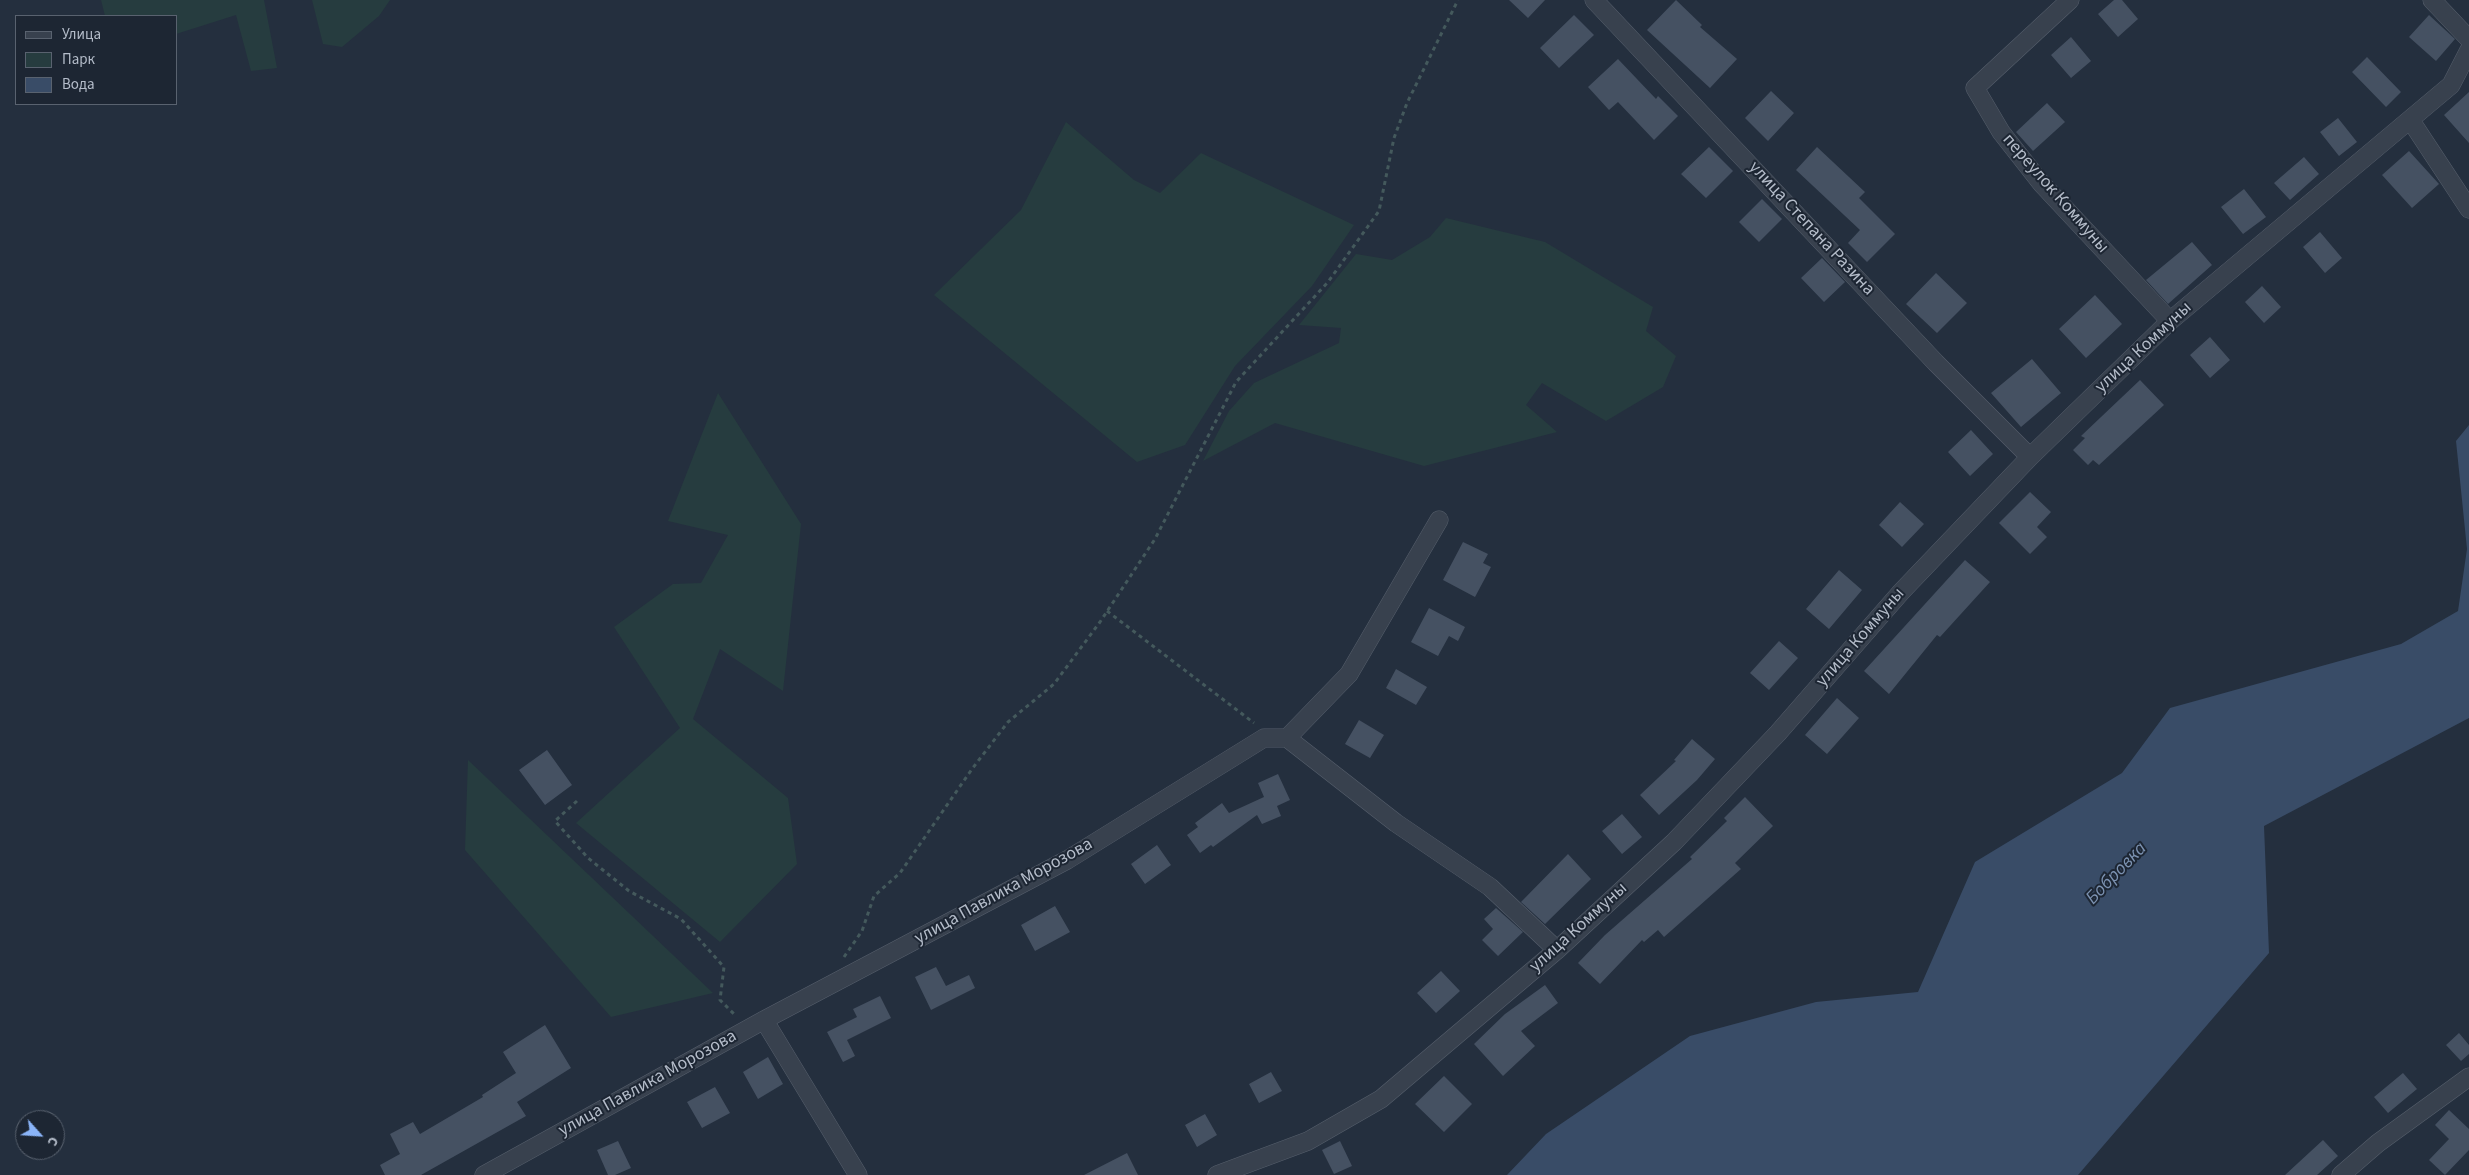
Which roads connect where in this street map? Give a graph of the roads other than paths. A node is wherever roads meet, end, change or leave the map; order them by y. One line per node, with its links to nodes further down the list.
1 (1594, 0): 9 (street, улица Степана Разина)
2 (2070, 0): 8 (street, переулок Коммуны)
3 (2432, 0): 4 (street)
4 (2469, 39)
5 (2469, 50): 6 (street, улица Коммуны)
6 (2411, 121): 7 (street); 8 (street, улица Коммуны)
7 (2469, 209)
8 (2170, 322): 9 (street, улица Коммуны)
9 (2030, 457): 12 (street, улица Коммуны)
10 (1439, 520): 11 (street)
11 (1287, 738): 12 (street); 13 (street, улица Павлика Морозова)
12 (1557, 950): 17 (street, улица Коммуны)
13 (756, 1024): 15 (street, улица Павлика Морозова); 16 (street)
14 (2469, 1077): 18 (street)
15 (484, 1175)
16 (858, 1175)
17 (1216, 1175)
18 (2341, 1175)

